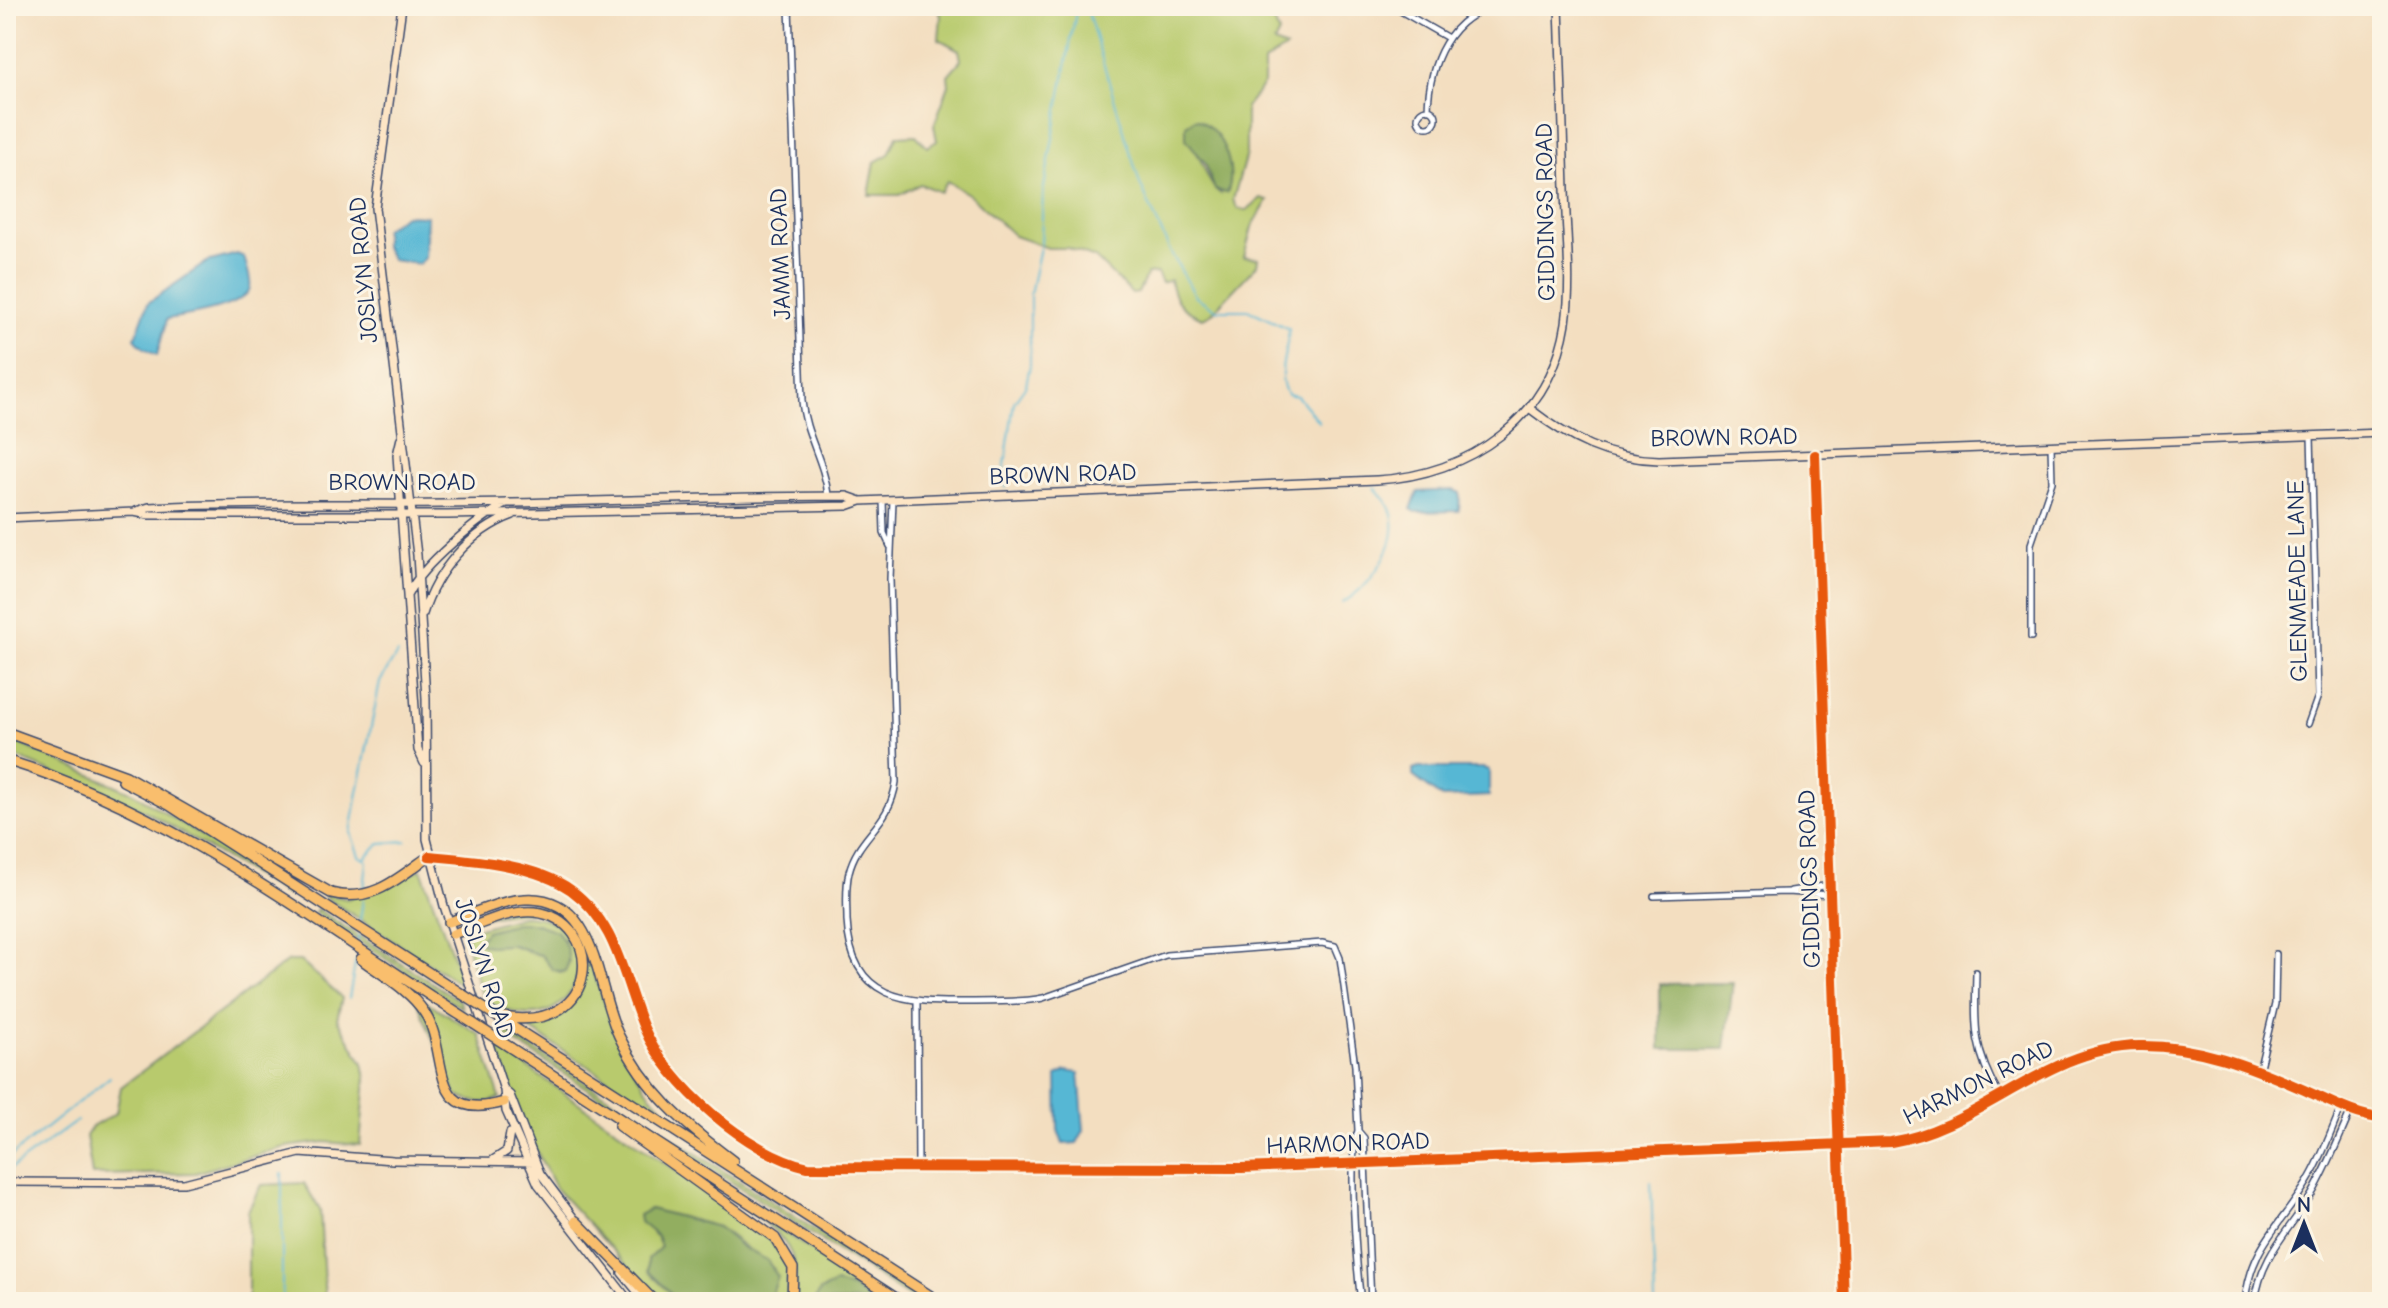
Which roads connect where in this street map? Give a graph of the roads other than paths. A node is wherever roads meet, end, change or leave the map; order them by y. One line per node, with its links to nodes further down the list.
1 (402, 6): 10 (main road, JOSLYN ROAD)
2 (789, 6): 15 (street, JAMM ROAD)
3 (1392, 6): 6 (street)
4 (1499, 6): 6 (street)
5 (1559, 6): 8 (main road, GIDDINGS ROAD)
6 (1448, 38): 7 (street)
7 (1428, 110)
8 (1529, 408): 13 (main road, BROWN ROAD); 17 (main road, BROWN ROAD)
9 (2382, 433): 11 (main road, BROWN ROAD)
10 (402, 436): 22 (main road, JOSLYN ROAD); 23 (main road, JOSLYN ROAD)
11 (2311, 436): 12 (main road, BROWN ROAD); 39 (street, GLENMEADE LANE)
12 (2051, 445): 13 (main road, BROWN ROAD); 38 (street)
13 (1815, 455): 45 (main road, GIDDINGS ROAD)
14 (715, 496): 15 (main road, BROWN ROAD); 21 (main road, BROWN ROAD); 25 (main road)
15 (828, 496): 18 (main road, BROWN ROAD); 24 (main road)
16 (883, 500): 17 (main road, BROWN ROAD); 18 (main road, BROWN ROAD); 34 (street)
17 (893, 500): 34 (street)
18 (861, 501): 24 (main road, BROWN ROAD)
19 (257, 502): 20 (main road, BROWN ROAD); 26 (main road, BROWN ROAD); 28 (main road); 32 (main road)
20 (345, 502): 22 (main road, BROWN ROAD); 28 (main road)
21 (509, 502): 23 (main road, BROWN ROAD); 29 (main road)
22 (400, 503): 23 (main road, BROWN ROAD); 30 (main road, JOSLYN ROAD)
23 (412, 504): 31 (main road, JOSLYN ROAD)
24 (825, 506): 25 (main road, BROWN ROAD)
25 (644, 508): 27 (main road, BROWN ROAD)
26 (134, 512): 32 (main road, BROWN ROAD); 33 (main road, BROWN ROAD)
27 (523, 512): 29 (main road, BROWN ROAD); 37 (main road)
28 (258, 513): 30 (main road, BROWN ROAD); 32 (main road, BROWN ROAD)
29 (489, 513): 31 (main road, BROWN ROAD); 35 (main road)
30 (401, 514): 31 (main road, BROWN ROAD); 36 (main road, JOSLYN ROAD)
31 (413, 514): 35 (main road, JOSLYN ROAD)
32 (193, 515)
33 (6, 518)
34 (890, 547): 54 (street)
35 (418, 579): 36 (main road); 37 (main road, JOSLYN ROAD)
36 (407, 600): 42 (main road, JOSLYN ROAD)
37 (421, 620): 42 (main road, JOSLYN ROAD)
38 (2031, 637)
39 (2308, 724)
40 (6, 732): 44 (highway)
41 (6, 760): 51 (highway)
42 (424, 763): 43 (main road, JOSLYN ROAD)
43 (429, 856): 44 (highway); 49 (main road, JOSLYN ROAD); 70 (main road, HARMON ROAD)
44 (301, 884): 55 (highway, bridge)
45 (1830, 885): 46 (street); 47 (main road, GIDDINGS ROAD)
46 (1788, 892): 47 (street); 48 (street)
47 (1830, 895): 65 (main road, GIDDINGS ROAD)
48 (1654, 896)
49 (449, 922): 50 (main road, JOSLYN ROAD); 71 (highway)
50 (453, 934): 55 (highway); 57 (main road, JOSLYN ROAD)
51 (342, 940): 58 (highway, bridge); 61 (highway)
52 (2276, 954): 56 (street)
53 (1976, 972): 59 (street)
54 (917, 1002): 64 (street); 70 (street)
55 (495, 1015): 71 (highway)
56 (2259, 1071): 59 (main road, HARMON ROAD); 60 (main road, HARMON ROAD)
57 (504, 1090): 61 (main road, JOSLYN ROAD); 67 (main road, JOSLYN ROAD)
58 (578, 1094): 77 (highway); 78 (highway)
59 (1999, 1095): 65 (main road, HARMON ROAD)
60 (2343, 1105): 62 (main road, HARMON ROAD); 83 (street)
61 (505, 1107): 66 (main road); 67 (main road, JOSLYN ROAD)
62 (2352, 1109): 63 (main road, HARMON ROAD); 84 (street)
63 (2382, 1118)
64 (1358, 1131): 68 (street); 69 (street)
65 (1839, 1144): 69 (main road, HARMON ROAD); 82 (main road, GIDDINGS ROAD)
66 (491, 1161): 67 (main road); 72 (main road)
67 (530, 1162): 73 (main road, JOSLYN ROAD); 74 (main road, JOSLYN ROAD)
68 (1354, 1163): 69 (main road, HARMON ROAD); 70 (main road, HARMON ROAD); 80 (street)
69 (1364, 1163): 81 (street)
70 (918, 1168)
71 (746, 1175): 79 (highway)
72 (6, 1182)
73 (576, 1221): 75 (main road, JOSLYN ROAD); 76 (highway)
74 (630, 1302)
75 (646, 1302)
76 (655, 1302)
77 (792, 1302)
78 (902, 1302)
79 (940, 1302)
80 (1361, 1302)
81 (1371, 1302)
82 (1844, 1302)
83 (2245, 1302)
84 (2255, 1302)

